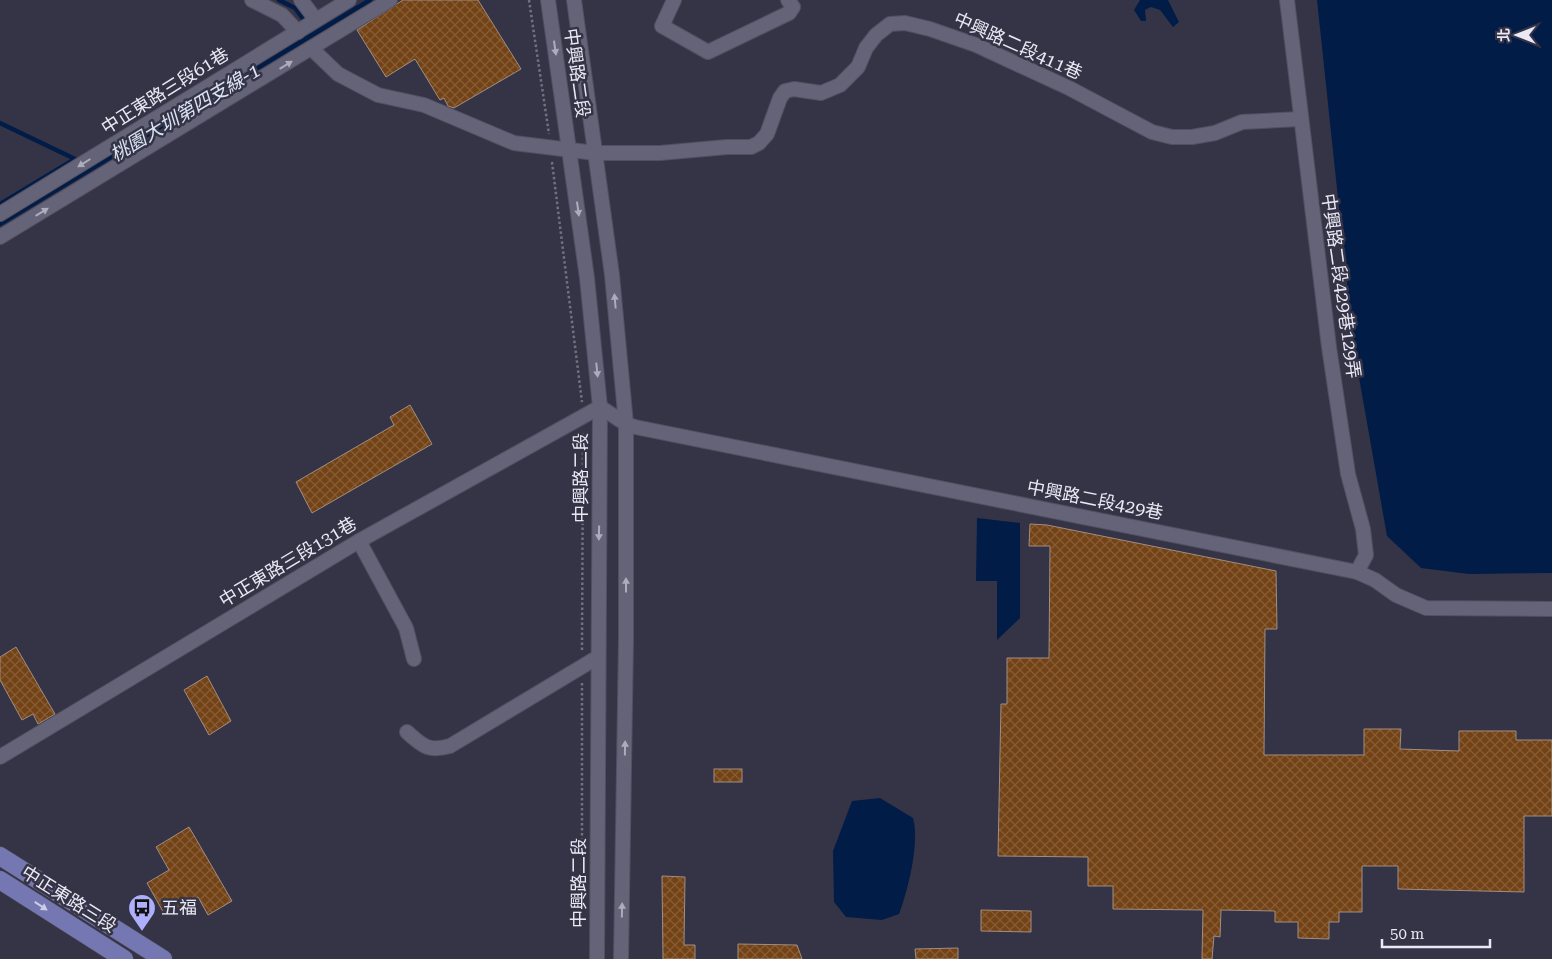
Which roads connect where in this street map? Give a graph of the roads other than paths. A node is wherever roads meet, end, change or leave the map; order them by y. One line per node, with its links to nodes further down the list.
1 (252, 0): 11 (street)
2 (300, 0): 10 (street)
3 (349, 0): 10 (street, 中正東路三段61巷)
4 (390, 0): 12 (street)
5 (548, 0): 14 (street, 中興路二段, one-way to 14)
6 (574, 0): 15 (street, 中興路二段)
7 (674, 0): 8 (street)
8 (788, 0)
9 (1287, 0): 13 (street, 中興路二段429巷129弄)
10 (316, 20): 11 (street, 中正東路三段61巷)
11 (298, 32): 16 (street, 中正東路三段61巷, one-way to 16)
12 (312, 49): 14 (street); 17 (street, one-way to 12)
13 (1300, 119): 15 (street, 中興路二段411巷); 21 (street, 中興路二段429巷129弄)
14 (569, 149): 15 (street); 18 (street, 中興路二段, one-way to 18)
15 (595, 153): 19 (street, 中興路二段, one-way to 15)
16 (0, 214)
17 (0, 238)
18 (600, 407): 19 (street); 20 (street, 中正東路三段131巷); 23 (street, 中興路二段, one-way to 23)
19 (626, 424): 21 (street, 中興路二段429巷); 30 (street, 中興路二段, one-way to 19)
20 (359, 541): 24 (street); 26 (street, 中正東路三段131巷)
21 (1357, 572): 22 (street, 中興路二段429巷)
22 (1552, 609)
23 (598, 658): 25 (street); 29 (street, 中興路二段)
24 (414, 659)
25 (407, 732)
26 (0, 757)
27 (0, 856): 32 (main road, 中正東路三段)
28 (0, 880): 31 (main road, 中正東路三段, one-way to 31)
29 (598, 936): 30 (street); 33 (street, 中興路二段)
30 (621, 937): 34 (street, 中興路二段)
31 (124, 959)
32 (163, 959)
33 (597, 959)
34 (621, 959)

